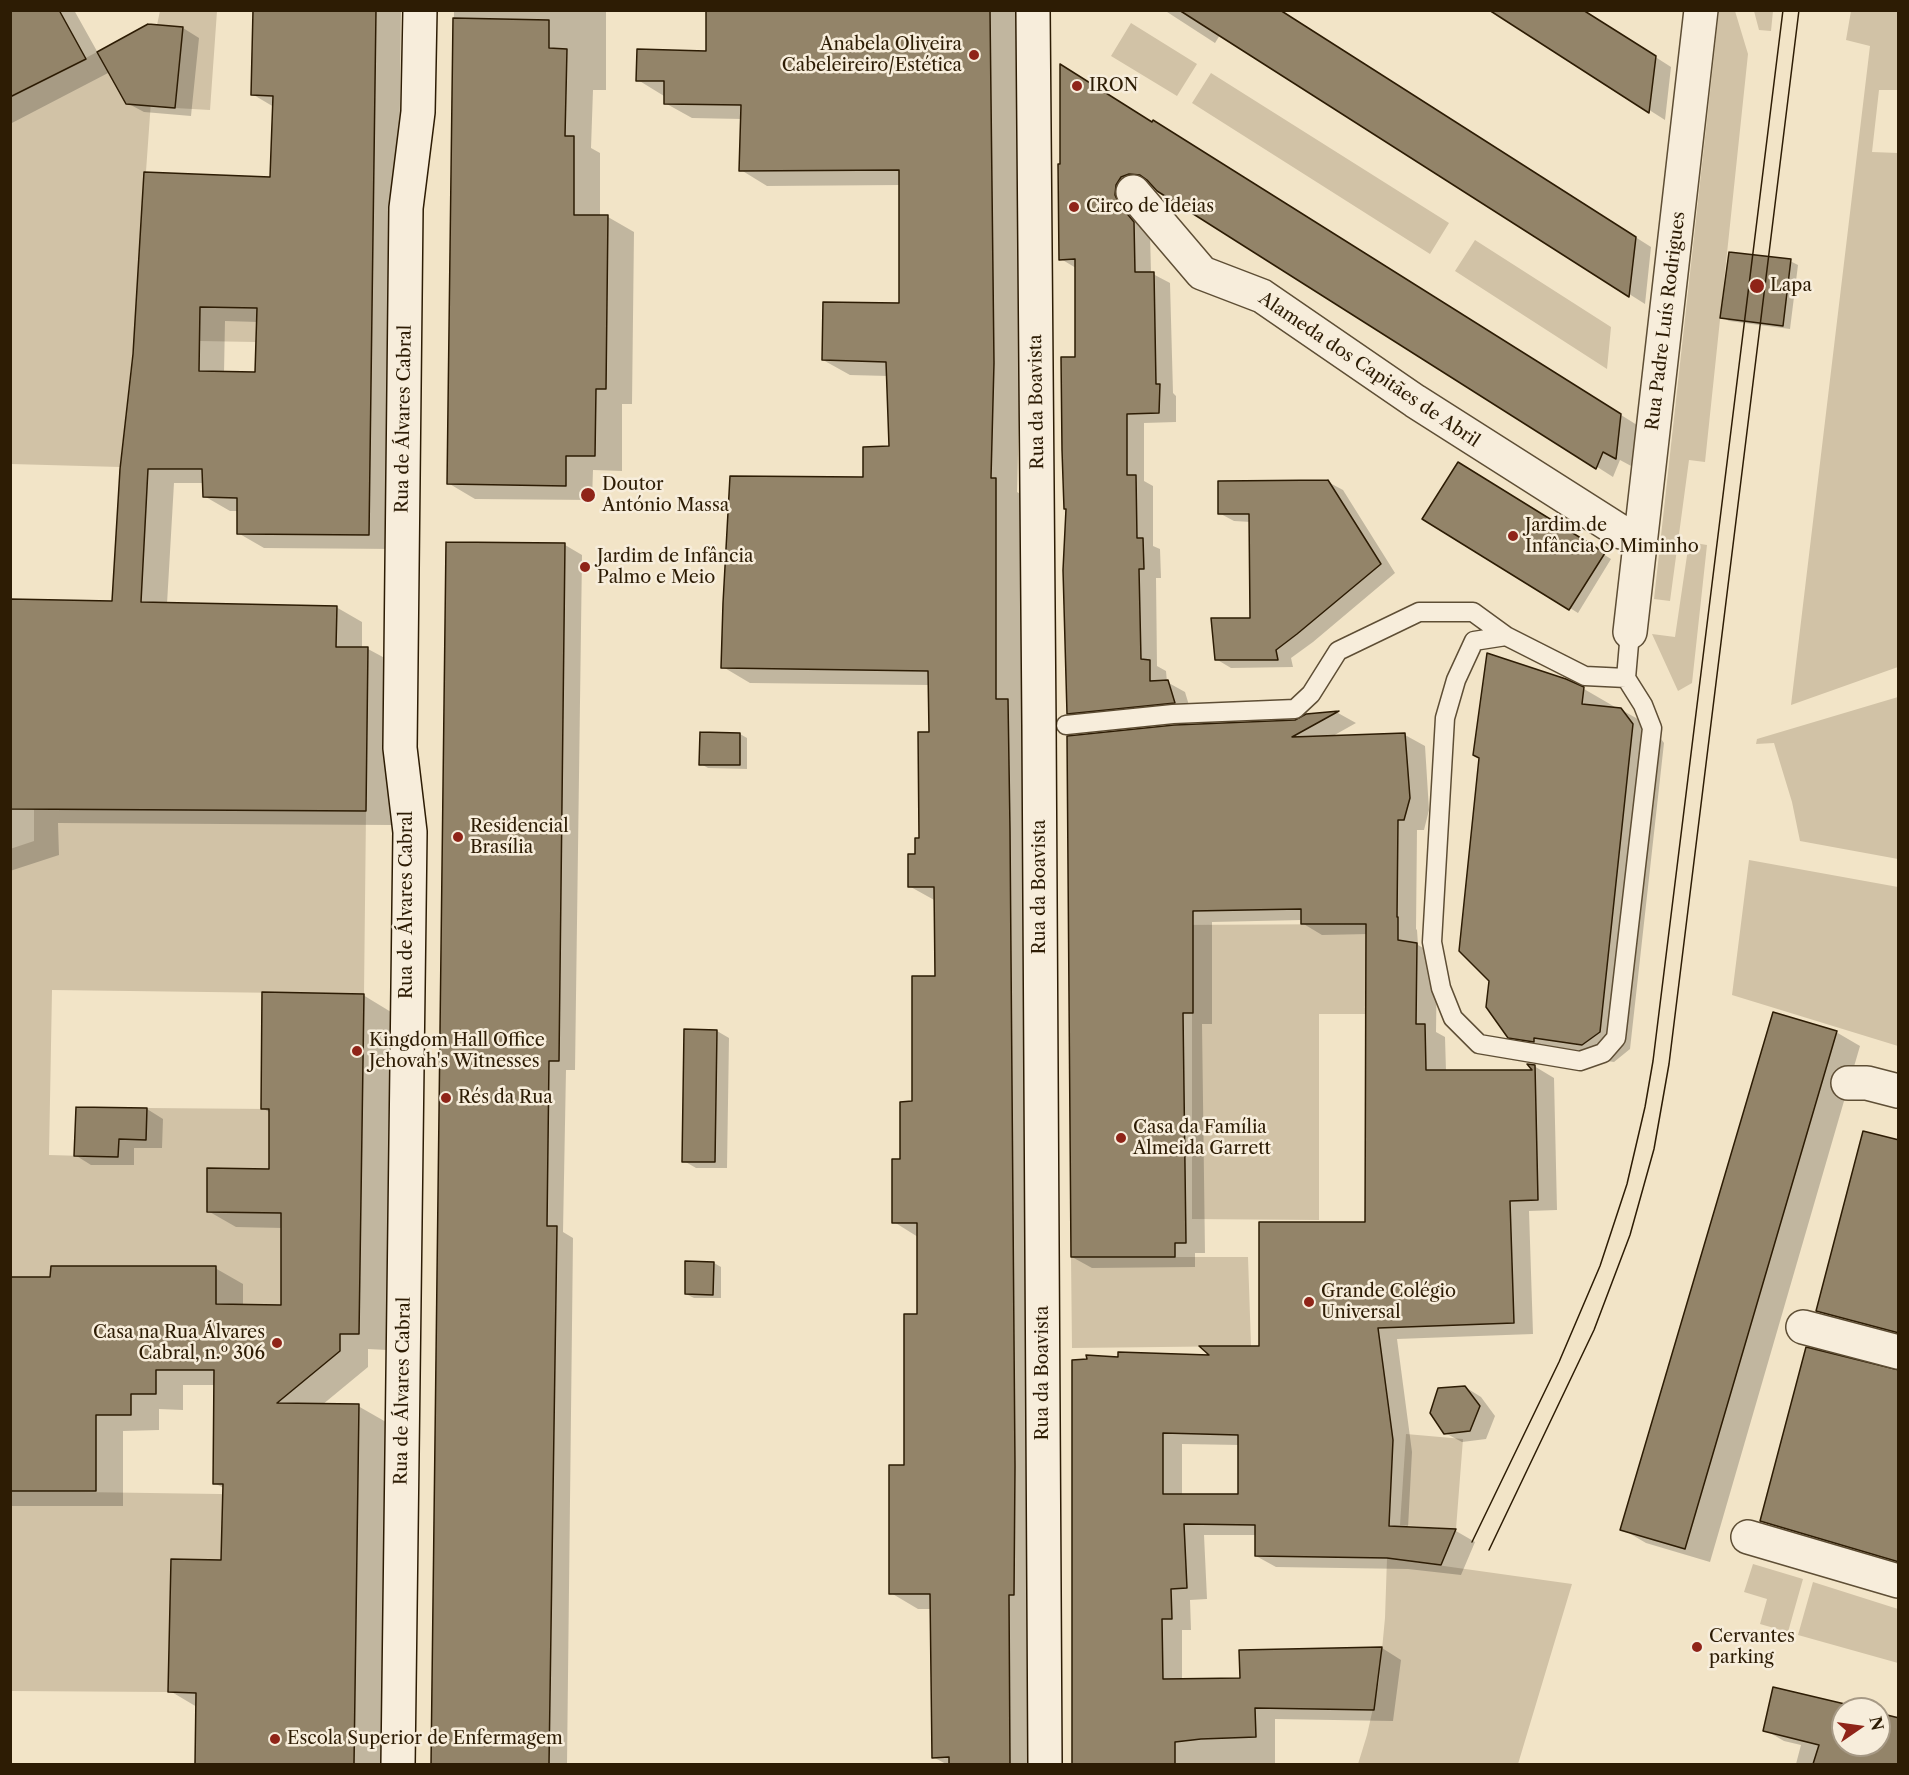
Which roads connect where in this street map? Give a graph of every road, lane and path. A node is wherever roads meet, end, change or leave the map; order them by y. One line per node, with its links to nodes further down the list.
1 (420, 10): 16 (main road, Rua de Álvares Cabral)
2 (1701, 10): 6 (main road, Rua Padre Luís Rodrigues)
3 (1037, 14): 17 (main road, Rua da Boavista)
4 (1134, 192): 5 (main road, Alameda dos Capitães de Abril)
5 (1621, 532)
6 (1630, 632): 8 (lane)
7 (1506, 636): 8 (lane); 8 (lane); 9 (lane)
8 (1626, 678)
9 (1066, 725)
10 (1848, 1083): 11 (main road)
11 (1899, 1091)
12 (1803, 1327): 13 (main road)
13 (1899, 1352)
14 (1748, 1537): 15 (main road)
15 (1899, 1581)
16 (398, 1764)
17 (1045, 1764)

